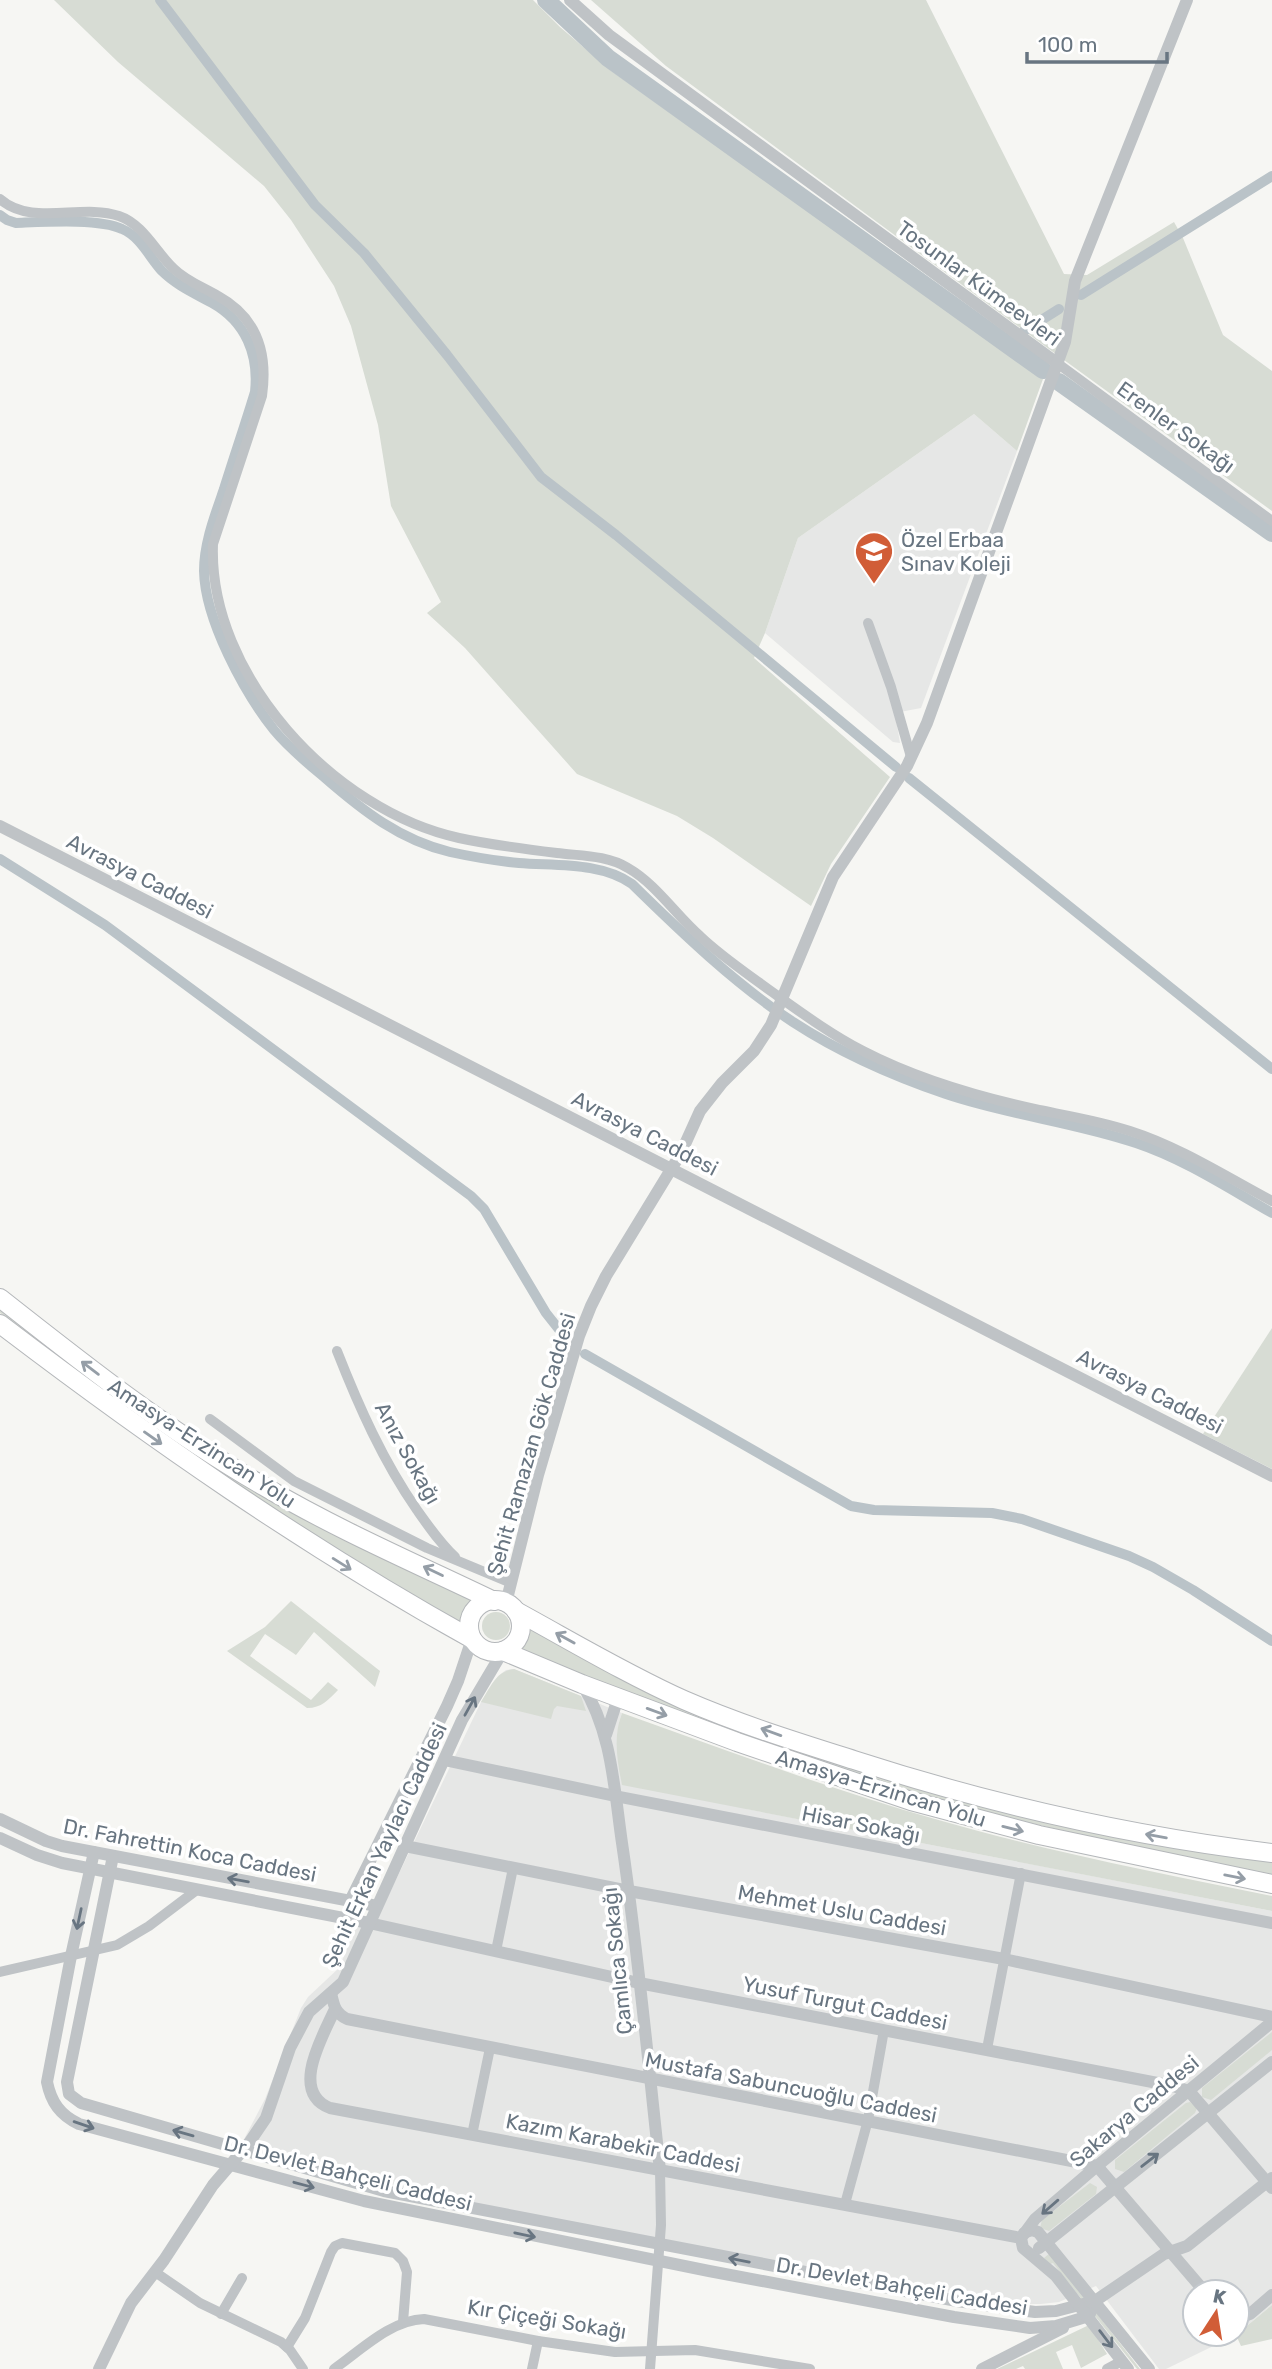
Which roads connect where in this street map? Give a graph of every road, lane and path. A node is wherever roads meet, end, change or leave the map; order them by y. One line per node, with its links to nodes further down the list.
1 (570, 0): 4 (street, Tosunlar Kümeevleri)
2 (1187, 0): 4 (street, Tosunlar Kümeevleri)
3 (0, 199): 9 (street)
4 (1057, 363): 5 (street, Erenler Sokağı); 7 (street, Şehit Ramazan Gök Caddesi)
5 (1272, 521)
6 (868, 623): 7 (street)
7 (911, 757): 9 (street, Şehit Ramazan Gök Caddesi)
8 (0, 825): 10 (street, Avrasya Caddesi)
9 (783, 1000): 10 (street, Şehit Ramazan Gök Caddesi); 11 (street)
10 (672, 1168): 16 (street, Avrasya Caddesi); 18 (street, Şehit Ramazan Gök Caddesi)
11 (1272, 1201)
12 (0, 1298): 19 (highway, Amasya-Erzincan Yolu, one-way to 12)
13 (0, 1324): 20 (highway, Amasya-Erzincan Yolu, one-way to 20)
14 (337, 1351): 17 (street, Anız Sokağı)
15 (210, 1419): 17 (street)
16 (1272, 1476)
17 (461, 1563): 18 (street)
18 (511, 1583): 19 (street, Şehit Ramazan Gök Caddesi)
19 (505, 1605): 20 (highway); 21 (highway); 31 (highway, Amasya-Erzincan Yolu, one-way to 19)
20 (472, 1639): 21 (highway); 40 (street, Şehit Erkan Yaylacı Caddesi)
21 (503, 1651): 22 (highway, Amasya-Erzincan Yolu); 25 (street, Şehit Erkan Yaylacı Caddesi, one-way to 21)
22 (582, 1684): 23 (highway, Amasya-Erzincan Yolu); 24 (street, Çamlıca Sokağı)
23 (618, 1698): 24 (street, Çamlıca Sokağı); 37 (highway, Amasya-Erzincan Yolu, one-way to 37)
24 (606, 1735): 26 (street, Çamlıca Sokağı)
25 (444, 1760): 26 (street, Hisar Sokağı); 29 (street, Şehit Erkan Yaylacı Caddesi)
26 (615, 1796): 36 (street, Hisar Sokağı); 39 (street, Çamlıca Sokağı)
27 (0, 1819): 30 (street, Dr. Fahrettin Koca Caddesi)
28 (0, 1838): 33 (street, Dr. Fahrettin Koca Caddesi)
29 (405, 1846): 34 (street, Mehmet Uslu Caddesi); 41 (street, Şehit Erkan Yaylacı Caddesi)
30 (94, 1852): 32 (street, Dr. Fahrettin Koca Caddesi); 33 (street, Dr. Devlet Bahçeli Caddesi)
31 (1272, 1853)
32 (113, 1856): 35 (street, Dr. Devlet Bahçeli Caddesi); 40 (street, Dr. Fahrettin Koca Caddesi, one-way to 32)
33 (90, 1868): 35 (street, Dr. Fahrettin Koca Caddesi); 46 (street, Dr. Devlet Bahçeli Caddesi, one-way to 46)
34 (513, 1868): 39 (street, Mehmet Uslu Caddesi); 44 (street)
35 (110, 1872): 38 (street, Dr. Fahrettin Koca Caddesi); 45 (street, Dr. Devlet Bahçeli Caddesi)
36 (1021, 1873): 43 (street, Hisar Sokağı); 47 (street)
37 (1272, 1884)
38 (198, 1889): 42 (street, Dr. Fahrettin Koca Caddesi); 45 (street)
39 (629, 1891): 47 (street, Mehmet Uslu Caddesi); 49 (street, Çamlıca Sokağı)
40 (350, 1901): 41 (street, Dr. Fahrettin Koca Caddesi)
41 (377, 1906): 42 (street, Şehit Erkan Yaylacı Caddesi)
42 (369, 1923): 44 (street, Yusuf Turgut Caddesi); 50 (street, Şehit Erkan Yaylacı Caddesi)
43 (1272, 1923)
44 (496, 1951): 49 (street, Yusuf Turgut Caddesi)
45 (94, 1952): 46 (street); 63 (street, Dr. Devlet Bahçeli Caddesi, one-way to 45)
46 (71, 1956): 48 (street); 64 (street, Dr. Devlet Bahçeli Caddesi, one-way to 64)
47 (1004, 1959): 52 (street, Mehmet Uslu Caddesi); 56 (street)
48 (0, 1972)
49 (639, 1983): 54 (street, Yusuf Turgut Caddesi); 58 (street, Çamlıca Sokağı)
50 (331, 1993): 51 (street); 63 (street, Şehit Erkan Yaylacı Caddesi)
51 (335, 2009): 55 (street, Mustafa Sabuncuoğlu Caddesi); 62 (street, Kazım Karabekir Caddesi)
52 (1272, 2017)
53 (1272, 2022): 59 (street, Sakarya Caddesi)
54 (884, 2030): 56 (street, Yusuf Turgut Caddesi); 61 (street)
55 (490, 2048): 58 (street, Mustafa Sabuncuoğlu Caddesi); 62 (street)
56 (987, 2049): 59 (street, Yusuf Turgut Caddesi)
57 (1272, 2062): 60 (street)
58 (650, 2080): 61 (street, Mustafa Sabuncuoğlu Caddesi); 66 (street, Çamlıca Sokağı)
59 (1189, 2091): 60 (street); 65 (street, Sakarya Caddesi)
60 (1210, 2113): 67 (street); 68 (street, one-way to 60)
61 (868, 2120): 65 (street, Mustafa Sabuncuoğlu Caddesi); 69 (street)
62 (471, 2135): 66 (street, Kazım Karabekir Caddesi)
63 (242, 2150): 64 (street, Şehit Erkan Yaylacı Caddesi); 72 (street, Dr. Devlet Bahçeli Caddesi)
64 (230, 2164): 74 (street, Dr. Devlet Bahçeli Caddesi, one-way to 74); 75 (street, Şehit Erkan Yaylacı Caddesi)
65 (1097, 2166): 68 (street); 70 (street, Sakarya Caddesi, one-way to 70)
66 (660, 2170): 69 (street, Kazım Karabekir Caddesi); 72 (street, Çamlıca Sokağı)
67 (1270, 2183): 73 (street)
68 (1116, 2186): 71 (street); 73 (street)
69 (845, 2204): 70 (street, Kazım Karabekir Caddesi)
70 (1022, 2235): 71 (street, Kazım Karabekir Caddesi); 71 (street)
71 (1039, 2244): 79 (street); 80 (street)
72 (660, 2245): 74 (street, Çamlıca Sokağı); 80 (street, Dr. Devlet Bahçeli Caddesi, one-way to 72)
73 (1170, 2251): 77 (street); 79 (street)
74 (659, 2261): 83 (street, Dr. Devlet Bahçeli Caddesi); 87 (street, Çamlıca Sokağı)
75 (155, 2272): 82 (street); 89 (street, Şehit Erkan Yaylacı Caddesi)
76 (242, 2278): 82 (street)
77 (1193, 2278)
78 (1272, 2295): 81 (street)
79 (1095, 2301): 80 (street, Dr. Devlet Bahçeli Caddesi); 83 (street); 97 (street)
80 (1079, 2305): 83 (street)
81 (1251, 2313)
82 (221, 2314): 86 (street)
83 (1089, 2316): 88 (street, one-way to 88); 95 (street)
84 (402, 2322): 85 (street, Kır Çiçeği Sokağı); 86 (street); 91 (street)
85 (538, 2341): 87 (street, Kır Çiçeği Sokağı); 92 (street)
86 (287, 2347): 90 (street)
87 (651, 2351): 93 (street, Çamlıca Sokağı); 94 (street, Kır Çiçeği Sokağı)
88 (1125, 2365): 96 (street)
89 (99, 2369)
90 (303, 2369)
91 (334, 2369)
92 (532, 2369)
93 (650, 2369)
94 (810, 2369)
95 (982, 2369)
96 (1107, 2369)
97 (1149, 2369)

